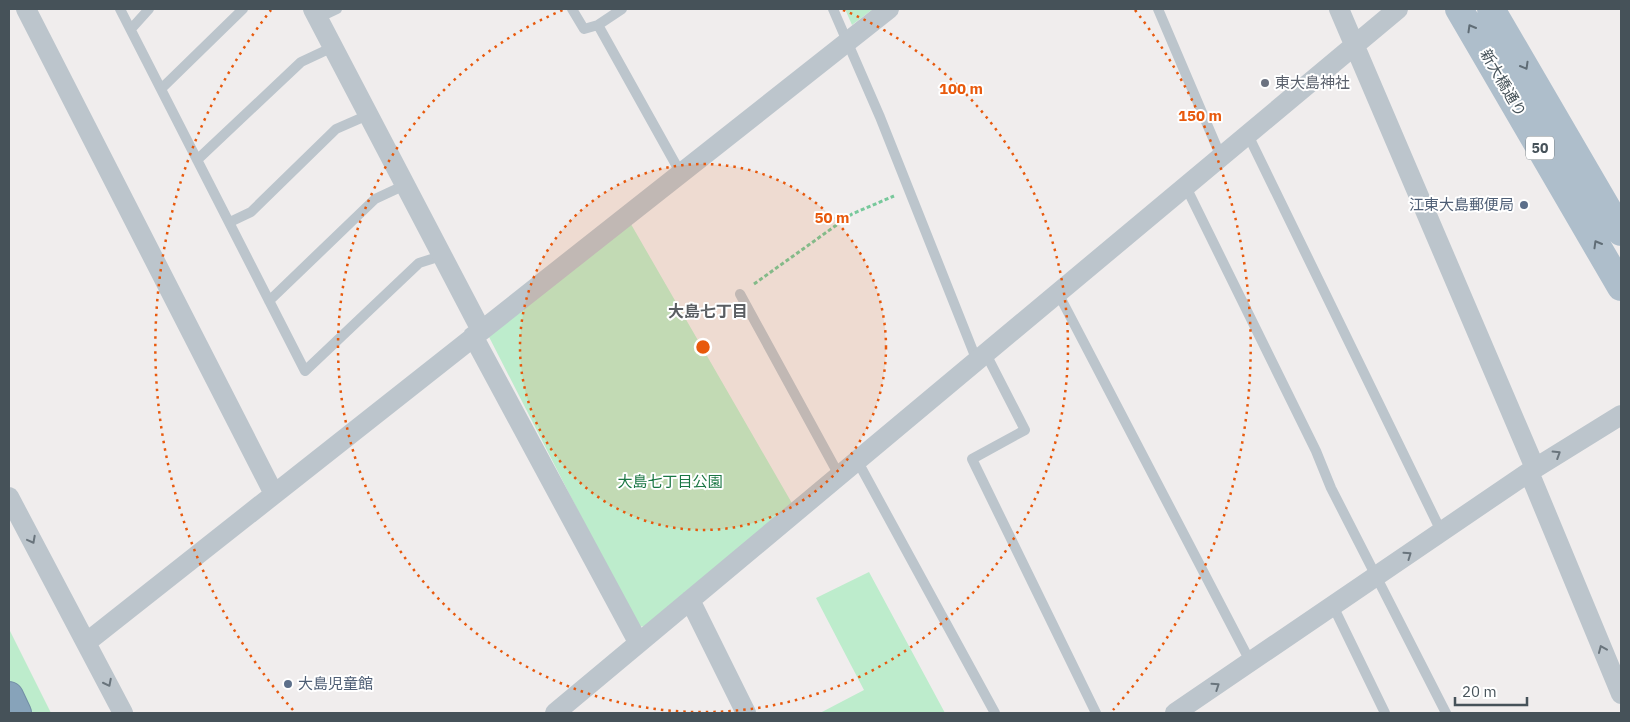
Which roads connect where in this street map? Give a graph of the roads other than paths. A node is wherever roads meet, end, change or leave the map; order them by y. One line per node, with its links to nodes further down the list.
1 (26, 9): 42 (street)
2 (120, 9): 17 (lane)
3 (150, 9): 17 (lane)
4 (243, 9): 21 (lane)
5 (337, 9): 15 (lane)
6 (572, 9): 16 (lane)
7 (622, 9): 16 (lane)
8 (833, 9): 18 (lane)
9 (889, 9): 18 (street)
10 (1158, 9): 24 (lane)
11 (1339, 9): 19 (street)
12 (1398, 9): 19 (street)
13 (1459, 9): 32 (main road, 新大橋通り / 50, one-way to 13)
14 (1491, 9): 30 (main road, 新大橋通り / 50, one-way to 30)
15 (316, 13): 20 (street)
16 (598, 25): 26 (lane)
17 (131, 29): 21 (lane)
18 (847, 41): 26 (street); 37 (lane)
19 (1354, 44): 23 (street); 40 (street)
20 (333, 47): 22 (street); 25 (lane)
21 (162, 88): 25 (lane)
22 (368, 115): 27 (street); 29 (lane)
23 (1248, 135): 24 (street); 44 (lane)
24 (1221, 157): 28 (street)
25 (197, 160): 29 (lane)
26 (680, 172): 36 (street)
27 (405, 185): 31 (street); 35 (lane)
28 (1186, 187): 33 (street); 45 (lane)
29 (230, 222): 35 (lane)
30 (1621, 232)
31 (442, 256): 35 (lane); 36 (street)
32 (1621, 286)
33 (1058, 293): 37 (street); 50 (lane)
34 (740, 294): 41 (lane)
35 (269, 301)
36 (477, 333): 42 (street); 49 (street)
37 (981, 357): 39 (street); 58 (lane)
38 (1621, 415): 40 (street, one-way to 38)
39 (858, 462): 41 (street); 57 (lane)
40 (1532, 470): 44 (street); 51 (street, one-way to 40)
41 (840, 477): 46 (street)
42 (274, 494): 48 (street)
43 (9, 497): 48 (street, one-way to 48)
44 (1442, 531): 45 (street, one-way to 44)
45 (1377, 576): 47 (street); 61 (lane)
46 (690, 600): 49 (street); 56 (street)
47 (1333, 606): 50 (street); 60 (lane)
48 (87, 642): 54 (street, one-way to 54)
49 (638, 642): 55 (street)
50 (1251, 663): 59 (street, one-way to 50)
51 (1621, 694)
52 (9, 696): 53 (highway)
53 (18, 713)
54 (123, 713)
55 (555, 713)
56 (746, 713)
57 (995, 713)
58 (1096, 713)
59 (1175, 713)
60 (1385, 713)
61 (1446, 713)

